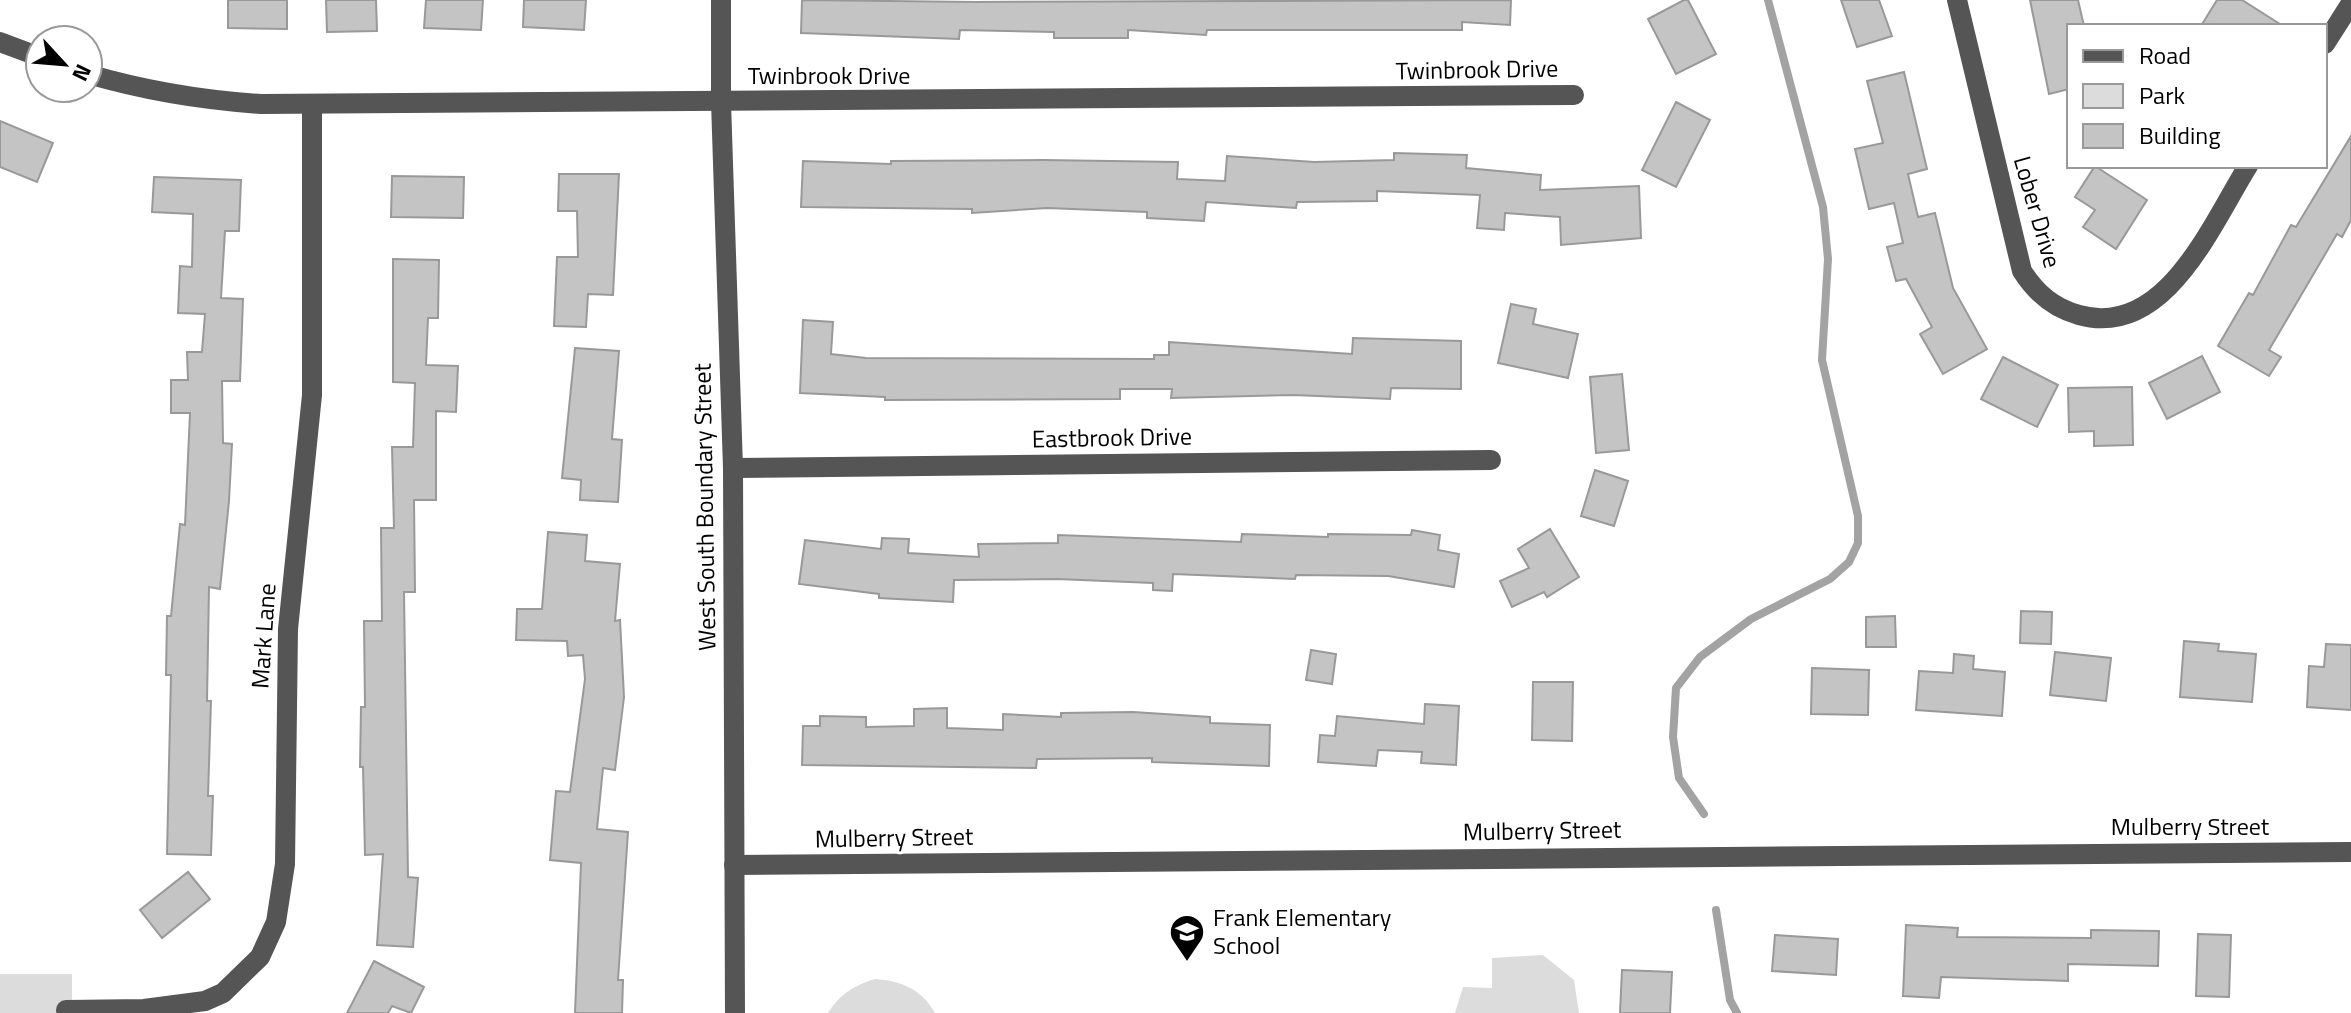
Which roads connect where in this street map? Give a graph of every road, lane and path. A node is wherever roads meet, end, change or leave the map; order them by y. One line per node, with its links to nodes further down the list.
1 (721, 0): 9 (street, West South Boundary Street)
2 (1957, 0): 11 (street, Lober Drive)
3 (2351, 3): 4 (street)
4 (2327, 41)
5 (0, 42): 6 (street)
6 (24, 51)
7 (104, 79): 10 (street, Twinbrook Drive)
8 (1574, 95): 9 (street, Twinbrook Drive)
9 (721, 102): 10 (street, Twinbrook Drive); 13 (street, West South Boundary Street)
10 (312, 104): 16 (street, Mark Lane)
11 (2247, 168)
12 (1491, 460): 13 (street, Eastbrook Drive)
13 (733, 468): 15 (street, West South Boundary Street)
14 (2351, 852): 15 (street, Mulberry Street)
15 (734, 865): 17 (street, West South Boundary Street)
16 (66, 1010)
17 (735, 1013)

